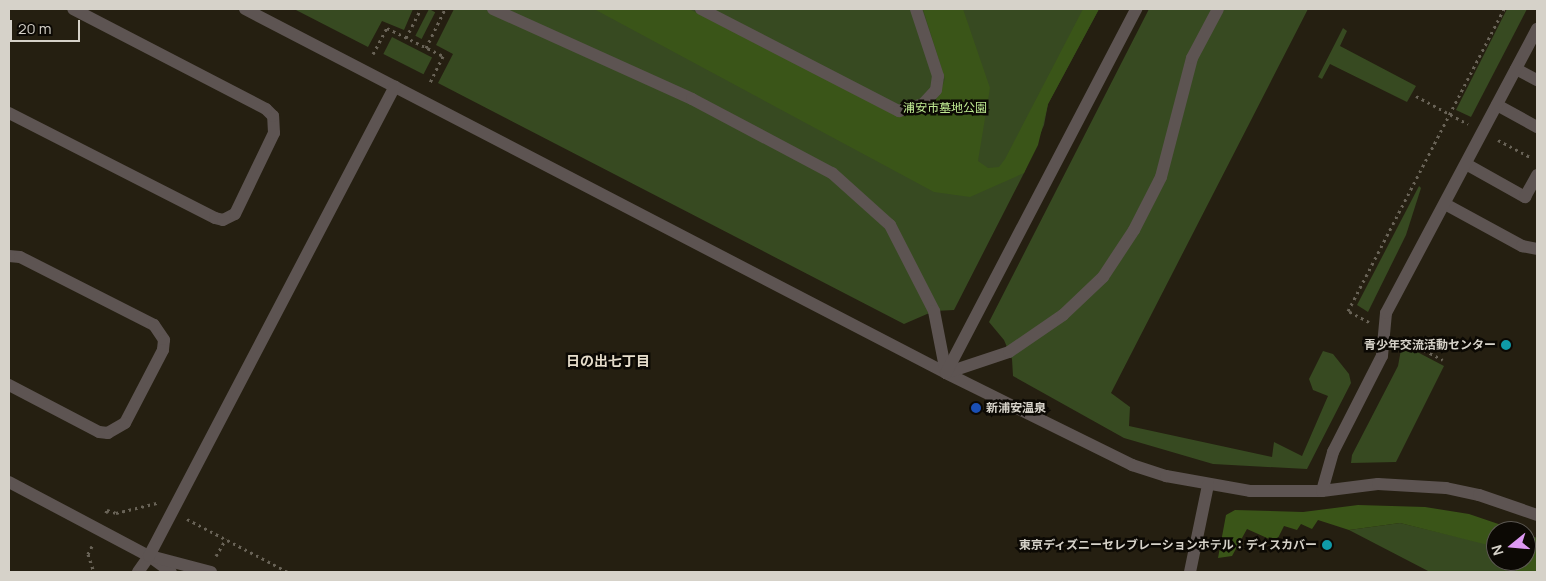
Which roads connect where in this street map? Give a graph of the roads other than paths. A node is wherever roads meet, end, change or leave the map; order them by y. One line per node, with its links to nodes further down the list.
1 (73, 9): 13 (street)
2 (245, 9): 11 (street)
3 (493, 9): 20 (street)
4 (701, 9): 5 (street)
5 (916, 9)
6 (1136, 9): 20 (street)
7 (1218, 9): 20 (street)
8 (1537, 29): 9 (street)
9 (1516, 68): 10 (street); 12 (street)
10 (1537, 80)
11 (394, 86): 20 (street); 26 (street)
12 (1497, 105): 14 (street); 15 (street)
13 (9, 112)
14 (1537, 127)
15 (1466, 164): 16 (street); 17 (street)
16 (1537, 175)
17 (1444, 204): 18 (street); 24 (street)
18 (1537, 249)
19 (9, 256): 21 (street)
20 (946, 373): 23 (street)
21 (9, 385)
22 (9, 482): 26 (street)
23 (1208, 485): 24 (street); 31 (street)
24 (1322, 491): 25 (street)
25 (1537, 515)
26 (149, 556): 27 (street); 28 (street); 29 (street); 30 (street)
27 (138, 572)
28 (147, 572)
29 (171, 572)
30 (211, 572)
31 (1190, 572)

